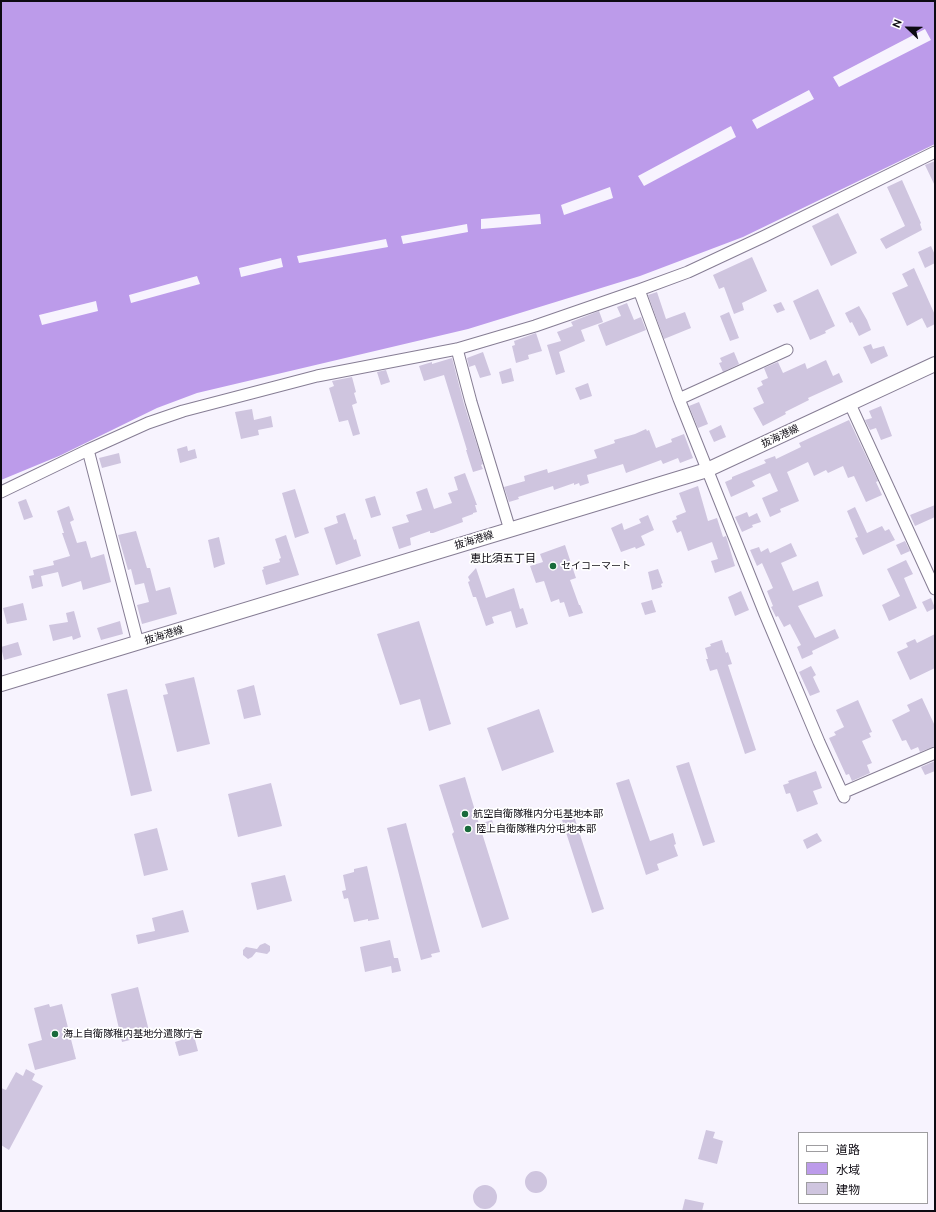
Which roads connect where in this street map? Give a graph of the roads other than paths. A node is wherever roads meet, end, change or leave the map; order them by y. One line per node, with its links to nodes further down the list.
1 (935, 152): 2 (street)
2 (639, 290): 3 (street); 6 (street)
3 (457, 349): 8 (street); 11 (street)
4 (787, 350): 6 (street)
5 (935, 364): 7 (main road, 抜海港線)
6 (679, 399): 9 (street)
7 (850, 404): 9 (main road, 抜海港線); 12 (street)
8 (88, 450): 10 (street); 13 (street)
9 (707, 470): 11 (main road, 抜海港線); 15 (street)
10 (1, 492)
11 (510, 530): 13 (main road, 抜海港線)
12 (935, 589)
13 (138, 644): 14 (main road, 抜海港線)
14 (1, 684)
15 (935, 753)

